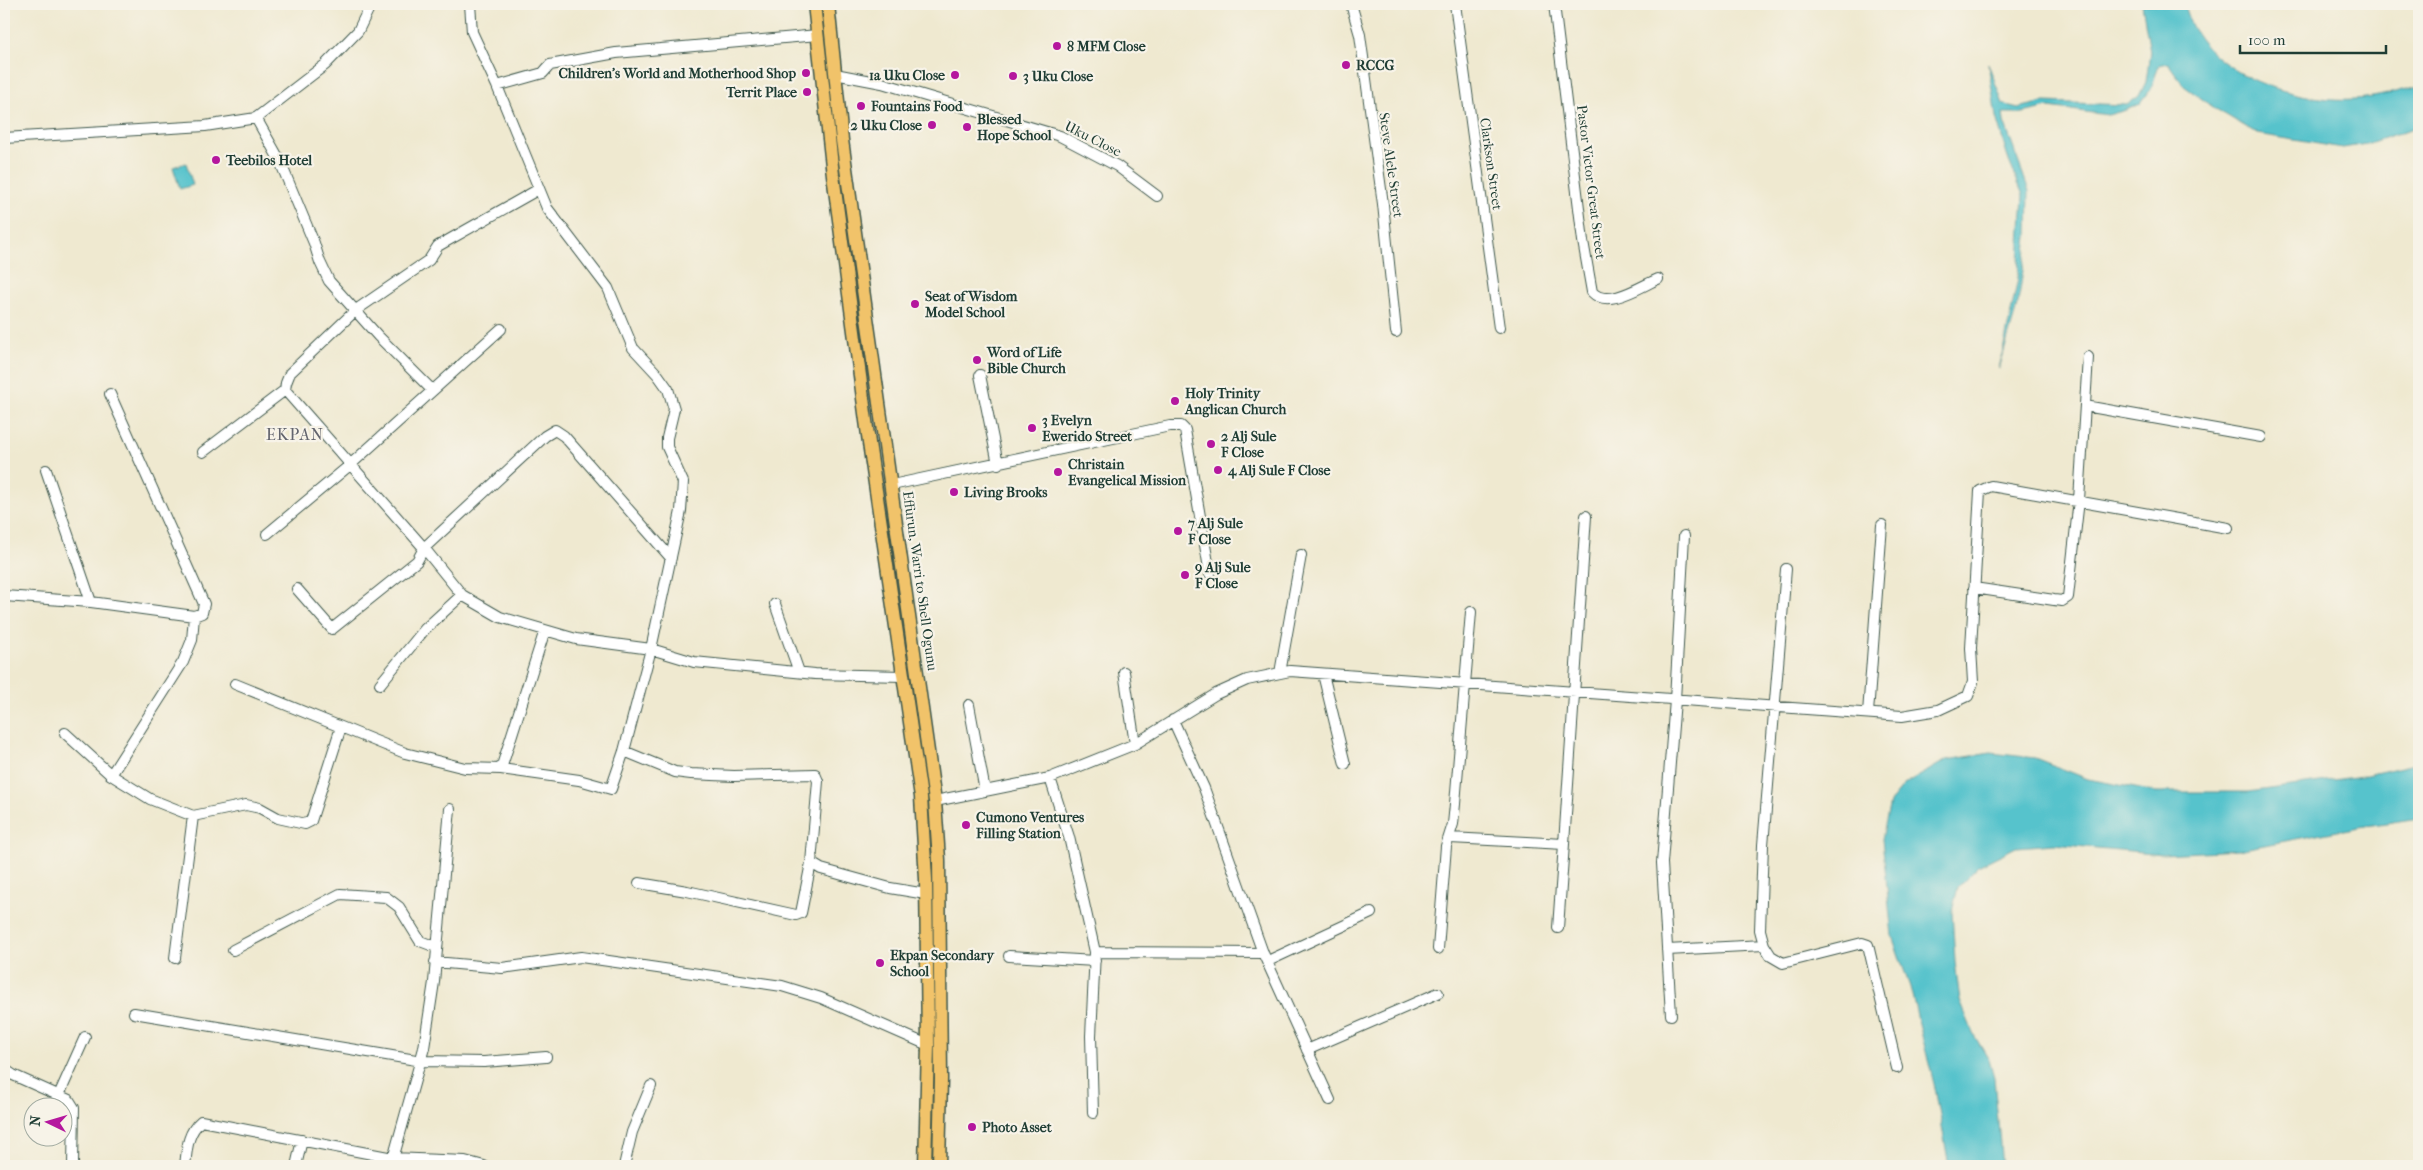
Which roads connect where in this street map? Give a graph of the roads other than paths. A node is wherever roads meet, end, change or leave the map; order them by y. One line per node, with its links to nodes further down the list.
1 (371, 4): 11 (street)
2 (470, 4): 10 (street)
3 (814, 4): 8 (main road)
4 (828, 4): 9 (main road, Effurun, Warri to Shell Ogunu)
5 (1351, 4): 19 (street, Steve Alele Street)
6 (1455, 4): 17 (street, Clarkson Street)
7 (1554, 4): 15 (street, Pastor Victor Great Street)
8 (818, 35): 10 (street); 28 (main road)
9 (835, 74): 14 (street, Uku Close); 27 (main road, Effurun, Warri to Shell Ogunu)
10 (497, 86): 13 (street)
11 (256, 118): 12 (street); 16 (street)
12 (4, 138)
13 (539, 189): 16 (street); 42 (street)
14 (1157, 196)
15 (1658, 278)
16 (356, 310): 22 (street); 23 (street)
17 (1499, 328)
18 (501, 329): 23 (street)
19 (1396, 332)
20 (2088, 357): 25 (street)
21 (980, 375): 30 (street)
22 (286, 390): 29 (street); 31 (street)
23 (432, 390): 31 (street)
24 (110, 394): 52 (street)
25 (2085, 406): 26 (street); 34 (street)
26 (2261, 437)
27 (885, 440): 28 (main road); 33 (main road, Effurun, Warri to Shell Ogunu)
28 (869, 443): 59 (main road)
29 (203, 452)
30 (998, 464): 33 (street); 44 (street)
31 (350, 465): 38 (street); 40 (street)
32 (46, 470): 49 (street)
33 (892, 485): 78 (main road, Effurun, Warri to Shell Ogunu)
34 (2079, 500): 37 (street); 45 (street); 45 (street)
35 (1586, 516): 63 (street)
36 (1882, 526): 67 (street)
37 (2228, 528)
38 (267, 534)
39 (1684, 536): 64 (street)
40 (424, 548): 42 (street); 46 (street); 48 (street)
41 (1301, 555): 57 (street)
42 (671, 558): 54 (street)
43 (1786, 570): 66 (street)
44 (1210, 574)
45 (1974, 588): 67 (street)
46 (297, 589)
47 (4, 596): 49 (street)
48 (462, 596): 53 (street); 62 (street)
49 (91, 602): 52 (street)
50 (775, 604): 55 (street)
51 (1471, 612): 60 (street)
52 (194, 616): 75 (street)
53 (545, 630): 54 (street); 74 (street)
54 (651, 650): 55 (street); 72 (street)
55 (800, 672): 59 (street)
56 (1124, 672): 71 (street)
57 (1280, 673): 58 (street); 68 (street)
58 (1323, 674): 60 (street); 73 (street)
59 (902, 676): 85 (main road)
60 (1465, 683): 63 (street); 81 (street)
61 (235, 684): 69 (street)
62 (380, 684)
63 (1575, 692): 64 (street); 82 (street)
64 (1675, 700): 66 (street); 92 (street)
65 (969, 705): 77 (street)
66 (1775, 707): 67 (street); 88 (street)
67 (1868, 713)
68 (1172, 720): 71 (street); 95 (street)
69 (341, 727): 74 (street); 80 (street)
70 (65, 733): 75 (street)
71 (1135, 744): 76 (street)
72 (624, 751): 74 (street); 83 (street)
73 (1345, 764)
74 (501, 769)
75 (111, 776): 80 (street)
76 (1050, 778): 77 (street); 94 (street)
77 (984, 791): 78 (street)
78 (935, 801): 120 (main road, Effurun, Warri to Shell Ogunu)
79 (450, 809): 89 (street)
80 (193, 816): 96 (street)
81 (1450, 838): 82 (street); 90 (street)
82 (1564, 844): 87 (street)
83 (811, 863): 84 (street); 85 (street)
84 (639, 883)
85 (926, 894): 102 (main road)
86 (1371, 913): 95 (street)
87 (1558, 928)
88 (1764, 945): 92 (street); 106 (street)
89 (436, 947): 91 (street); 97 (street)
90 (1438, 949)
91 (233, 950)
92 (1667, 950): 100 (street)
93 (1010, 956): 94 (street)
94 (1095, 957): 95 (street); 111 (street)
95 (1266, 957): 103 (street)
96 (176, 958)
97 (435, 962): 102 (street); 105 (street)
98 (1438, 993): 103 (street)
99 (134, 1013): 105 (street)
100 (1671, 1015)
101 (85, 1037): 109 (street)
102 (928, 1045): 119 (main road)
103 (1307, 1050): 110 (street)
104 (546, 1057): 105 (street)
105 (422, 1061): 113 (street)
106 (1897, 1068)
107 (4, 1069): 109 (street)
108 (651, 1086): 118 (street)
109 (59, 1095): 114 (street)
110 (1330, 1100)
111 (1093, 1113)
112 (302, 1140): 113 (street); 115 (street); 116 (street)
113 (392, 1162): 117 (street)
114 (73, 1166)
115 (185, 1166)
116 (296, 1166)
117 (484, 1166)
118 (624, 1166)
119 (925, 1166)
120 (939, 1166)

